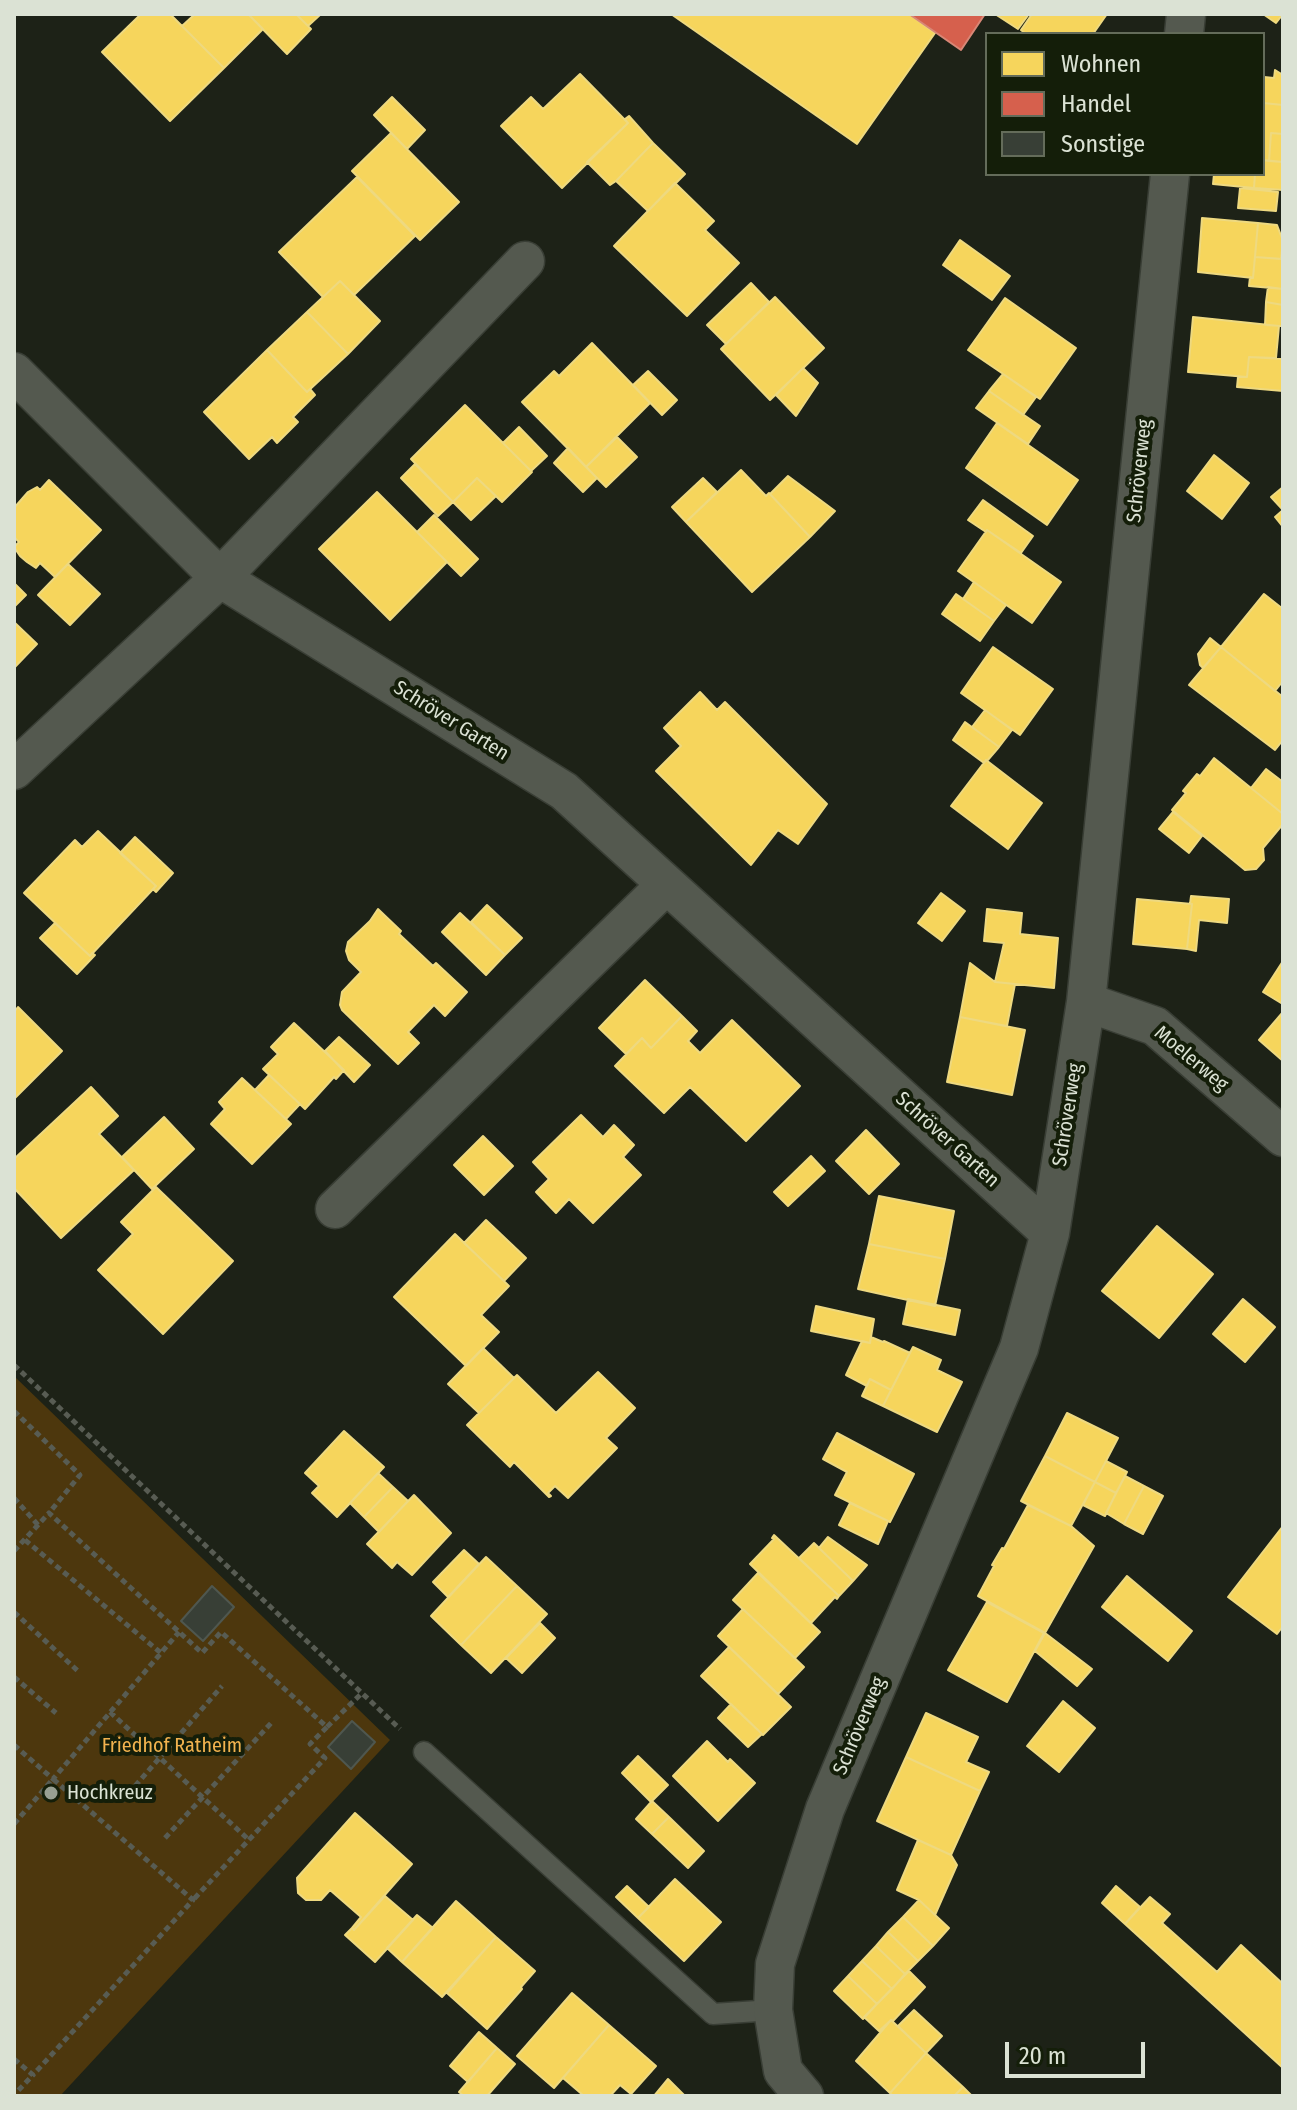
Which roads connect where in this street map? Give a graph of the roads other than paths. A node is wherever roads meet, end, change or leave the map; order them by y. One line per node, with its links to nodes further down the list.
1 (1170, 176): 7 (street, Schröverweg)
2 (525, 261): 4 (street)
3 (14, 372): 4 (street, Schröver Garten)
4 (220, 578): 5 (street); 6 (street, Schröver Garten)
5 (14, 770)
6 (666, 885): 9 (street); 10 (street, Schröver Garten)
7 (1086, 1002): 8 (street, Moelerweg); 10 (street, Schröverweg)
8 (1283, 1137)
9 (335, 1209)
10 (1050, 1233): 12 (street, Schröverweg)
11 (424, 1752): 12 (lane)
12 (773, 2010): 13 (street, Schröverweg)
13 (804, 2096)

